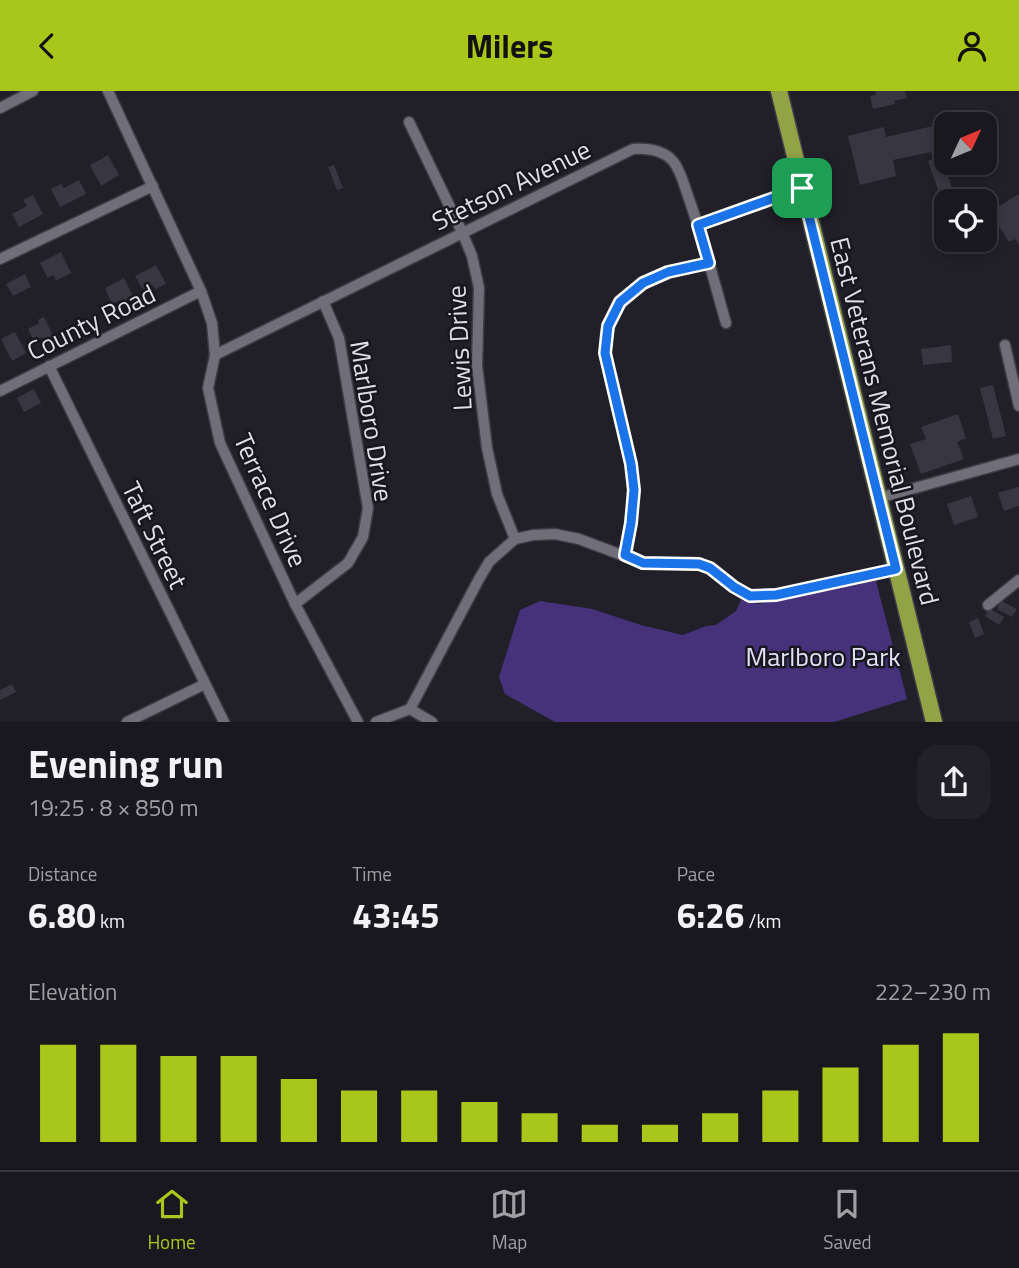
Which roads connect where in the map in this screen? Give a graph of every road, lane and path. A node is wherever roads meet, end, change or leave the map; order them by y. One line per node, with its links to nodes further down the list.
1 (33, 91): 4 (street)
2 (108, 91): 6 (street, Terrace Drive)
3 (779, 91): 7 (main road, East Veterans Memorial Boulevard)
4 (0, 108)
5 (409, 122): 9 (street, Lewis Drive)
6 (153, 186): 10 (street); 12 (street, Terrace Drive)
7 (802, 188): 8 (street); 21 (main road, East Veterans Memorial Boulevard)
8 (698, 225): 9 (street, Stetson Avenue); 11 (street, Stetson Avenue)
9 (462, 232): 13 (street, Stetson Avenue); 22 (street, Lewis Drive)
10 (0, 259)
11 (709, 263): 14 (street, Stetson Avenue); 23 (street)
12 (201, 291): 16 (street, Terrace Drive); 17 (street, County Road)
13 (323, 301): 16 (street, Stetson Avenue); 26 (street, Marlboro Drive)
14 (726, 323)
15 (1005, 345): 19 (street)
16 (215, 355): 26 (street, Terrace Drive)
17 (49, 366): 18 (street, County Road); 28 (street, Taft Street)
18 (0, 391)
19 (1019, 405)
20 (1019, 459): 21 (street)
21 (879, 498): 24 (main road, East Veterans Memorial Boulevard)
22 (515, 539): 23 (street); 29 (street)
23 (625, 555): 24 (street)
24 (896, 569): 35 (main road, East Veterans Memorial Boulevard)
25 (1019, 580): 27 (street)
26 (295, 604): 32 (street, Terrace Drive)
27 (988, 605)
28 (205, 684): 30 (street); 31 (street, Taft Street)
29 (410, 709): 33 (street); 34 (street)
30 (127, 722)
31 (224, 722)
32 (358, 722)
33 (376, 722)
34 (432, 722)
35 (934, 722)

